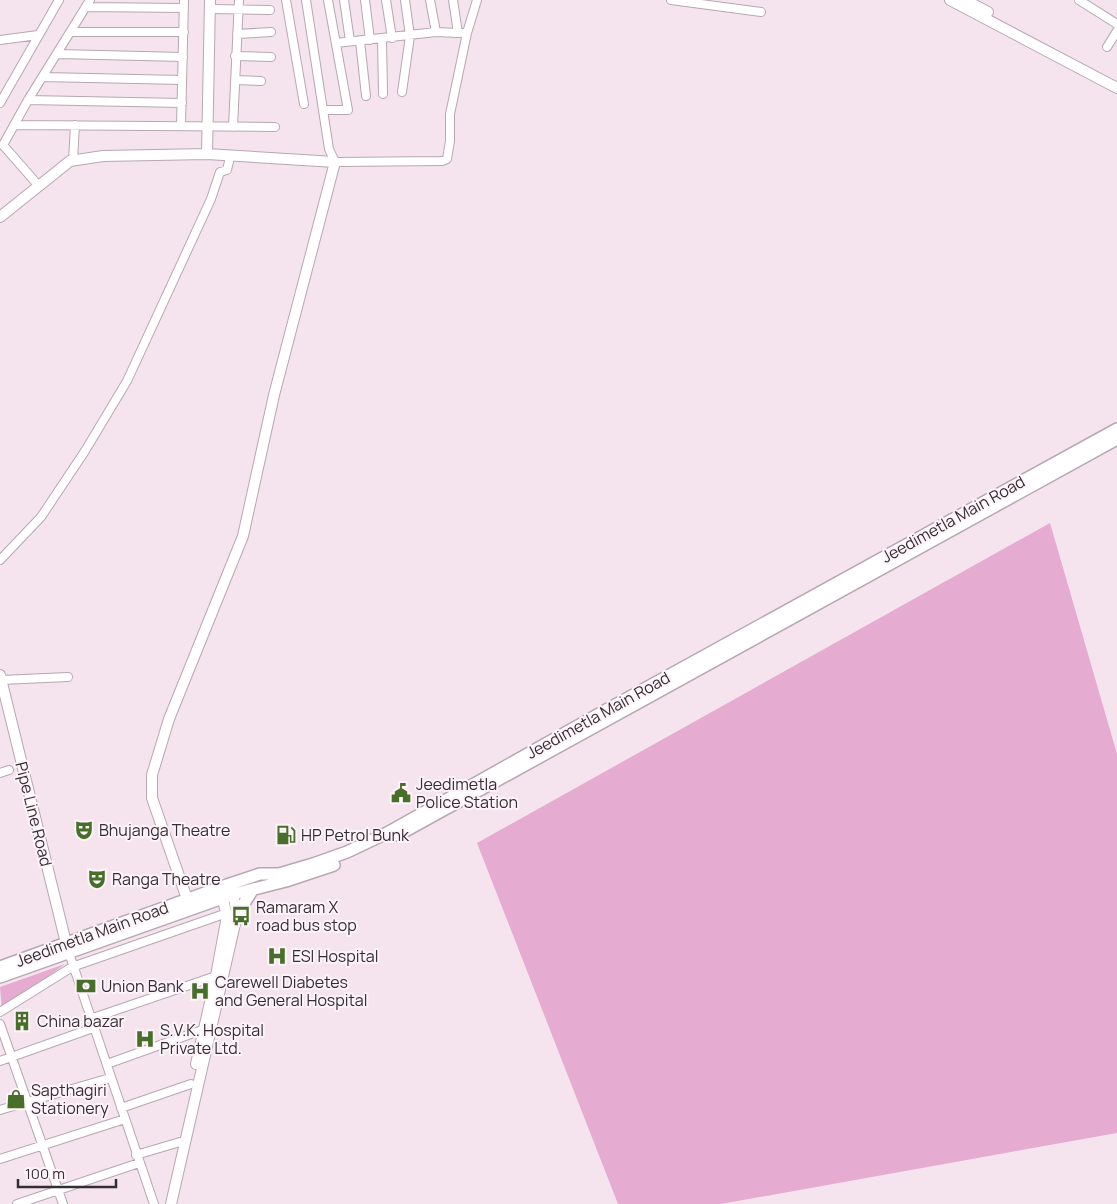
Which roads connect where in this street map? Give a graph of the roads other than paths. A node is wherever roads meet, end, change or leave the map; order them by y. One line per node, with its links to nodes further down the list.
1 (59, 0): 32 (street)
2 (239, 0): 20 (street)
3 (286, 0): 58 (street)
4 (306, 0): 59 (street)
5 (328, 0): 39 (street)
6 (344, 0): 40 (street)
7 (365, 0): 37 (street)
8 (386, 0): 34 (street)
9 (406, 0): 33 (street)
10 (430, 0): 28 (street)
11 (453, 0): 29 (street)
12 (477, 0): 30 (street)
13 (671, 0): 22 (street)
14 (950, 0): 51 (street)
15 (965, 0): 50 (street)
16 (1079, 0): 23 (street)
17 (88, 4): 18 (street); 25 (street)
18 (184, 4): 26 (street)
19 (210, 5): 20 (street); 63 (street)
20 (238, 9): 21 (street); 31 (street)
21 (270, 10)
22 (762, 12)
23 (1117, 24)
24 (1117, 31): 41 (street)
25 (72, 32): 26 (street); 42 (street)
26 (184, 32): 44 (street)
27 (271, 32): 31 (street)
28 (436, 32): 29 (street); 33 (street)
29 (458, 33): 30 (street)
30 (467, 33): 69 (street)
31 (237, 34): 43 (street)
32 (38, 35): 36 (street); 56 (street)
33 (410, 36): 34 (street); 52 (street)
34 (392, 38): 35 (street)
35 (382, 39): 37 (street); 53 (street)
36 (0, 40)
37 (370, 40): 38 (street)
38 (360, 41): 40 (street); 54 (street)
39 (336, 42): 40 (street); 59 (street)
40 (350, 42)
41 (1107, 47)
42 (58, 54): 44 (street); 46 (street)
43 (235, 56): 45 (street); 48 (street)
44 (183, 57): 47 (street)
45 (271, 57)
46 (43, 77): 47 (street); 55 (street)
47 (182, 80): 57 (street)
48 (235, 80): 49 (street); 65 (street)
49 (261, 81)
50 (1117, 81)
51 (1117, 88)
52 (402, 92)
53 (383, 94)
54 (366, 96)
55 (28, 100): 57 (street); 60 (street)
56 (0, 103)
57 (182, 104): 62 (street)
58 (304, 104)
59 (324, 110): 69 (street)
60 (16, 125): 61 (street); 70 (street)
61 (75, 125): 62 (street); 68 (street)
62 (181, 126): 63 (street)
63 (209, 126): 65 (street); 66 (street)
64 (274, 126): 65 (street)
65 (234, 127)
66 (207, 154): 67 (street); 68 (street)
67 (230, 157): 69 (street); 74 (street)
68 (73, 160): 70 (street)
69 (335, 162): 83 (street)
70 (38, 185): 71 (street)
71 (0, 217)
72 (1117, 428): 79 (main road, Jeedimetla Main Road)
73 (1117, 439): 79 (main road, Jeedimetla Main Road)
74 (0, 560)
75 (1, 677): 76 (street); 86 (street, Pipe Line Road)
76 (68, 677)
77 (9, 770): 78 (street)
78 (0, 773)
79 (434, 812): 80 (main road, Jeedimetla Main Road); 81 (main road, Jeedimetla Main Road)
80 (280, 874): 82 (main road); 83 (main road, Jeedimetla Main Road)
81 (253, 889): 82 (main road, Jeedimetla Main Road); 84 (main road)
82 (227, 893): 84 (street); 85 (main road); 86 (main road, Jeedimetla Main Road)
83 (186, 899): 85 (main road, Jeedimetla Main Road)
84 (232, 914): 88 (street); 89 (street); 114 (street)
85 (125, 922): 86 (main road, Jeedimetla Main Road)
86 (68, 948): 87 (main road, Jeedimetla Main Road); 88 (street); 90 (main road, Jeedimetla Main Road)
87 (0, 967)
88 (72, 967): 91 (street); 92 (street)
89 (216, 976): 92 (street); 95 (street)
90 (0, 977)
91 (0, 1012)
92 (90, 1019): 94 (street)
93 (0, 1024): 96 (street)
94 (93, 1028): 96 (street); 98 (street)
95 (202, 1030): 98 (street); 100 (street)
96 (12, 1058): 97 (street); 101 (street)
97 (0, 1061)
98 (107, 1064): 99 (street)
99 (110, 1078): 101 (street); 102 (street)
100 (191, 1084): 102 (street); 105 (street)
101 (28, 1102): 103 (street); 106 (street)
102 (121, 1108): 104 (street)
103 (0, 1110)
104 (125, 1119): 106 (street); 108 (street)
105 (180, 1142): 108 (street); 113 (street)
106 (42, 1146): 107 (street); 109 (street)
107 (0, 1159)
108 (138, 1159): 109 (street); 112 (street)
109 (57, 1189): 110 (street); 111 (street)
110 (17, 1204)
111 (62, 1204)
112 (154, 1204)
113 (165, 1204)
114 (171, 1204)

